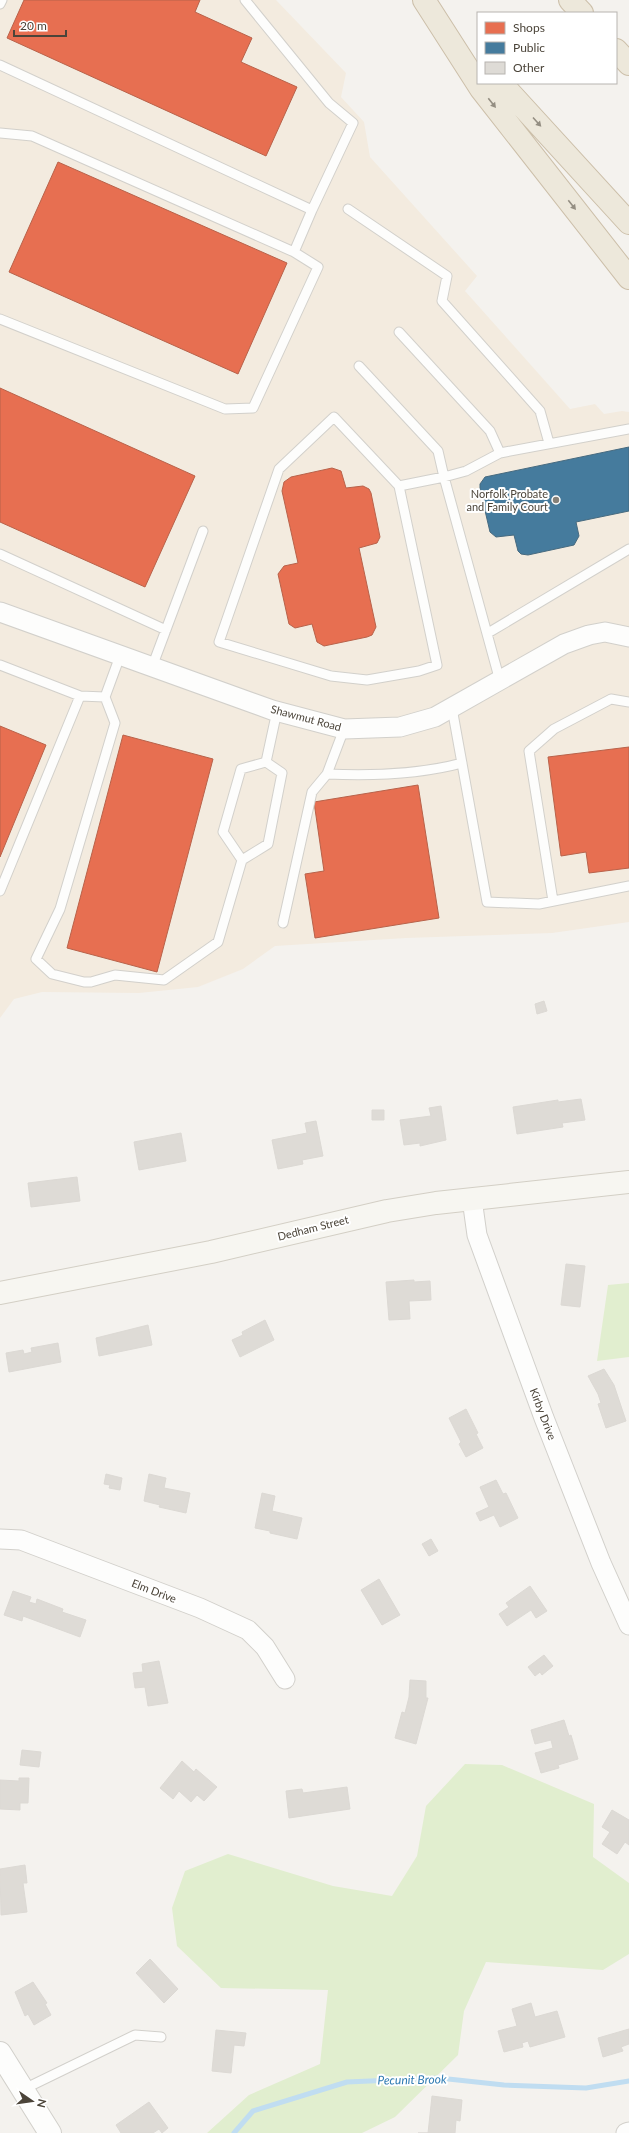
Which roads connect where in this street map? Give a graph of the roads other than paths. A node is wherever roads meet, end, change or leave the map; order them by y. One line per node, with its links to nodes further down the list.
1 (2, 0): 5 (lane)
2 (245, 0): 16 (lane)
3 (425, 0): 8 (highway); 11 (highway, one-way to 11)
4 (570, 0): 6 (highway)
5 (0, 4)
6 (581, 12)
7 (617, 51): 9 (highway)
8 (477, 57)
9 (629, 64)
10 (0, 65): 16 (lane)
11 (477, 83)
12 (478, 84): 19 (highway, one-way to 19)
13 (502, 84): 17 (highway, one-way to 17)
14 (0, 133): 18 (lane)
15 (348, 209): 24 (lane)
16 (312, 210): 18 (lane)
17 (629, 223)
18 (294, 252): 20 (lane)
19 (629, 278)
20 (0, 319)
21 (399, 332): 25 (lane)
22 (359, 366): 26 (lane)
23 (629, 429): 24 (lane)
24 (549, 443): 25 (lane)
25 (500, 453): 26 (lane)
26 (444, 477): 27 (lane); 33 (lane)
27 (399, 486): 27 (lane)
28 (203, 531): 32 (lane)
29 (629, 549): 33 (lane)
30 (0, 554): 32 (lane)
31 (0, 612): 35 (street, Shawmut Road)
32 (166, 630): 37 (lane)
33 (488, 633): 38 (lane)
34 (629, 637): 38 (street, Shawmut Road)
35 (120, 656): 37 (street, Shawmut Road); 40 (lane)
36 (0, 664): 39 (lane)
37 (152, 667): 43 (street, Shawmut Road)
38 (500, 681): 42 (street, Shawmut Road)
39 (80, 696): 40 (lane); 50 (lane)
40 (105, 697): 48 (lane)
41 (629, 702): 51 (lane)
42 (452, 708): 44 (street, Shawmut Road); 46 (lane)
43 (277, 711): 44 (street, Shawmut Road); 45 (lane)
44 (344, 729): 47 (lane)
45 (266, 762): 48 (lane); 48 (lane)
46 (462, 763): 47 (lane); 51 (lane)
47 (327, 774): 52 (lane)
48 (242, 860)
49 (629, 886): 51 (lane)
50 (0, 891)
51 (553, 902)
52 (283, 923)
53 (629, 1182): 54 (main road, Dedham Street)
54 (472, 1199): 55 (main road, Dedham Street); 57 (street, Kirby Drive)
55 (0, 1293)
56 (0, 1539): 58 (street, Elm Drive)
57 (629, 1625)
58 (285, 1679)
59 (161, 2037): 61 (lane)
60 (0, 2053): 61 (street)
61 (22, 2090): 63 (street)
62 (629, 2132): 64 (street)
63 (50, 2133)
64 (626, 2133)

